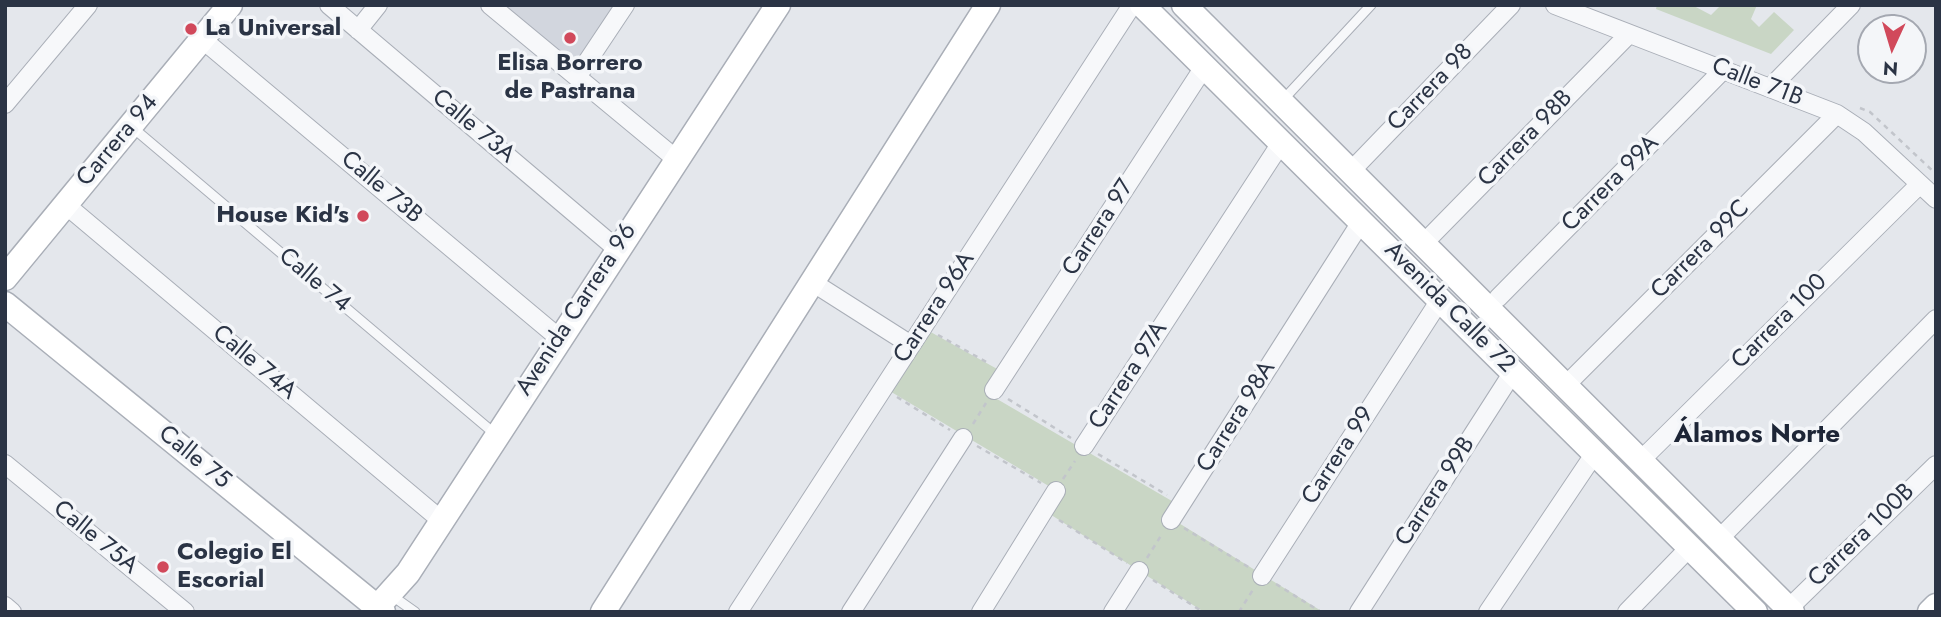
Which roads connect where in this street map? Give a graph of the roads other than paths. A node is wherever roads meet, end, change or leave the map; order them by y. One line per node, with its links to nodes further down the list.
1 (88, 5): 24 (street)
2 (230, 5): 18 (main road, Carrera 94)
3 (329, 5): 16 (street, Calle 73A)
4 (378, 5): 16 (street)
5 (490, 5): 21 (street)
6 (625, 5): 21 (street)
7 (778, 5): 28 (main road, Avenida Carrera 96)
8 (988, 5): 37 (main road)
9 (1132, 5): 43 (street, Carrera 96A)
10 (1142, 5): 19 (main road, Avenida Calle 72)
11 (1184, 5): 23 (main road, Avenida Calle 72)
12 (1371, 5): 23 (lane)
13 (1511, 5): 29 (street, Carrera 98)
14 (1555, 5): 17 (street, Calle 71B)
15 (1852, 5): 22 (street)
16 (358, 30): 35 (street, Calle 73A)
17 (1629, 34): 20 (street, Calle 71B); 34 (street, Carrera 98B)
18 (202, 39): 26 (main road, Carrera 94); 42 (street, Calle 73B)
19 (1204, 66): 27 (main road, Avenida Calle 72); 46 (street, Carrera 97)
20 (1723, 70): 22 (street, Calle 71B); 38 (street, Carrera 99A)
21 (577, 77): 28 (street)
22 (1770, 88): 25 (street, Calle 71B)
23 (1280, 103): 29 (main road, Avenida Calle 72)
24 (5, 104)
25 (1838, 114): 30 (street, Calle 71B); 45 (street, Carrera 99C)
26 (130, 126): 32 (main road, Carrera 94); 47 (lane, Calle 74)
27 (1281, 143): 33 (main road, Avenida Calle 72); 49 (street, Carrera 97A)
28 (676, 159): 35 (main road, Avenida Carrera 96)
29 (1350, 172): 34 (main road, Avenida Calle 72)
30 (1920, 184): 31 (street, Calle 71B); 51 (street, Carrera 100)
31 (1936, 199)
32 (66, 205): 36 (main road, Carrera 94); 56 (street, Calle 74A)
33 (1361, 222): 39 (main road, Avenida Calle 72); 55 (street, Carrera 98A)
34 (1423, 244): 45 (main road, Avenida Calle 72)
35 (617, 249): 42 (main road, Avenida Carrera 96)
36 (5, 278)
37 (812, 282): 43 (street); 68 (main road)
38 (1498, 298)
39 (1440, 300): 44 (main road, Avenida Calle 72); 60 (street, Carrera 99)
40 (5, 304): 62 (main road, Calle 75)
41 (1936, 319): 57 (street)
42 (559, 338): 47 (main road, Avenida Carrera 96)
43 (911, 345): 69 (street, Carrera 96A)
44 (1513, 372): 50 (main road, Avenida Calle 72); 73 (street, Carrera 99B)
45 (1565, 386): 51 (main road, Avenida Calle 72)
46 (994, 390)
47 (497, 435): 56 (main road, Avenida Carrera 96)
48 (963, 438): 70 (street)
49 (1084, 446)
50 (1595, 453): 58 (main road, Avenida Calle 72); 74 (street)
51 (1640, 461): 57 (main road, Avenida Calle 72)
52 (5, 464): 66 (street, Calle 75A)
53 (1936, 465): 64 (street, Carrera 100B)
54 (1056, 491): 71 (street)
55 (1171, 520)
56 (442, 521): 62 (main road, Avenida Carrera 96)
57 (1718, 539): 64 (main road, Avenida Calle 72)
58 (1689, 547): 75 (street); 76 (main road, Avenida Calle 72)
59 (1139, 570): 72 (street)
60 (1262, 576)
61 (5, 606): 65 (street)
62 (381, 606): 67 (lane)
63 (1936, 606): 77 (main road)
64 (1790, 610)
65 (12, 612)
66 (185, 612)
67 (415, 612)
68 (603, 612)
69 (738, 612)
70 (851, 612)
71 (981, 612)
72 (1113, 612)
73 (1359, 612)
74 (1488, 612)
75 (1627, 612)
76 (1755, 612)
77 (1930, 612)

